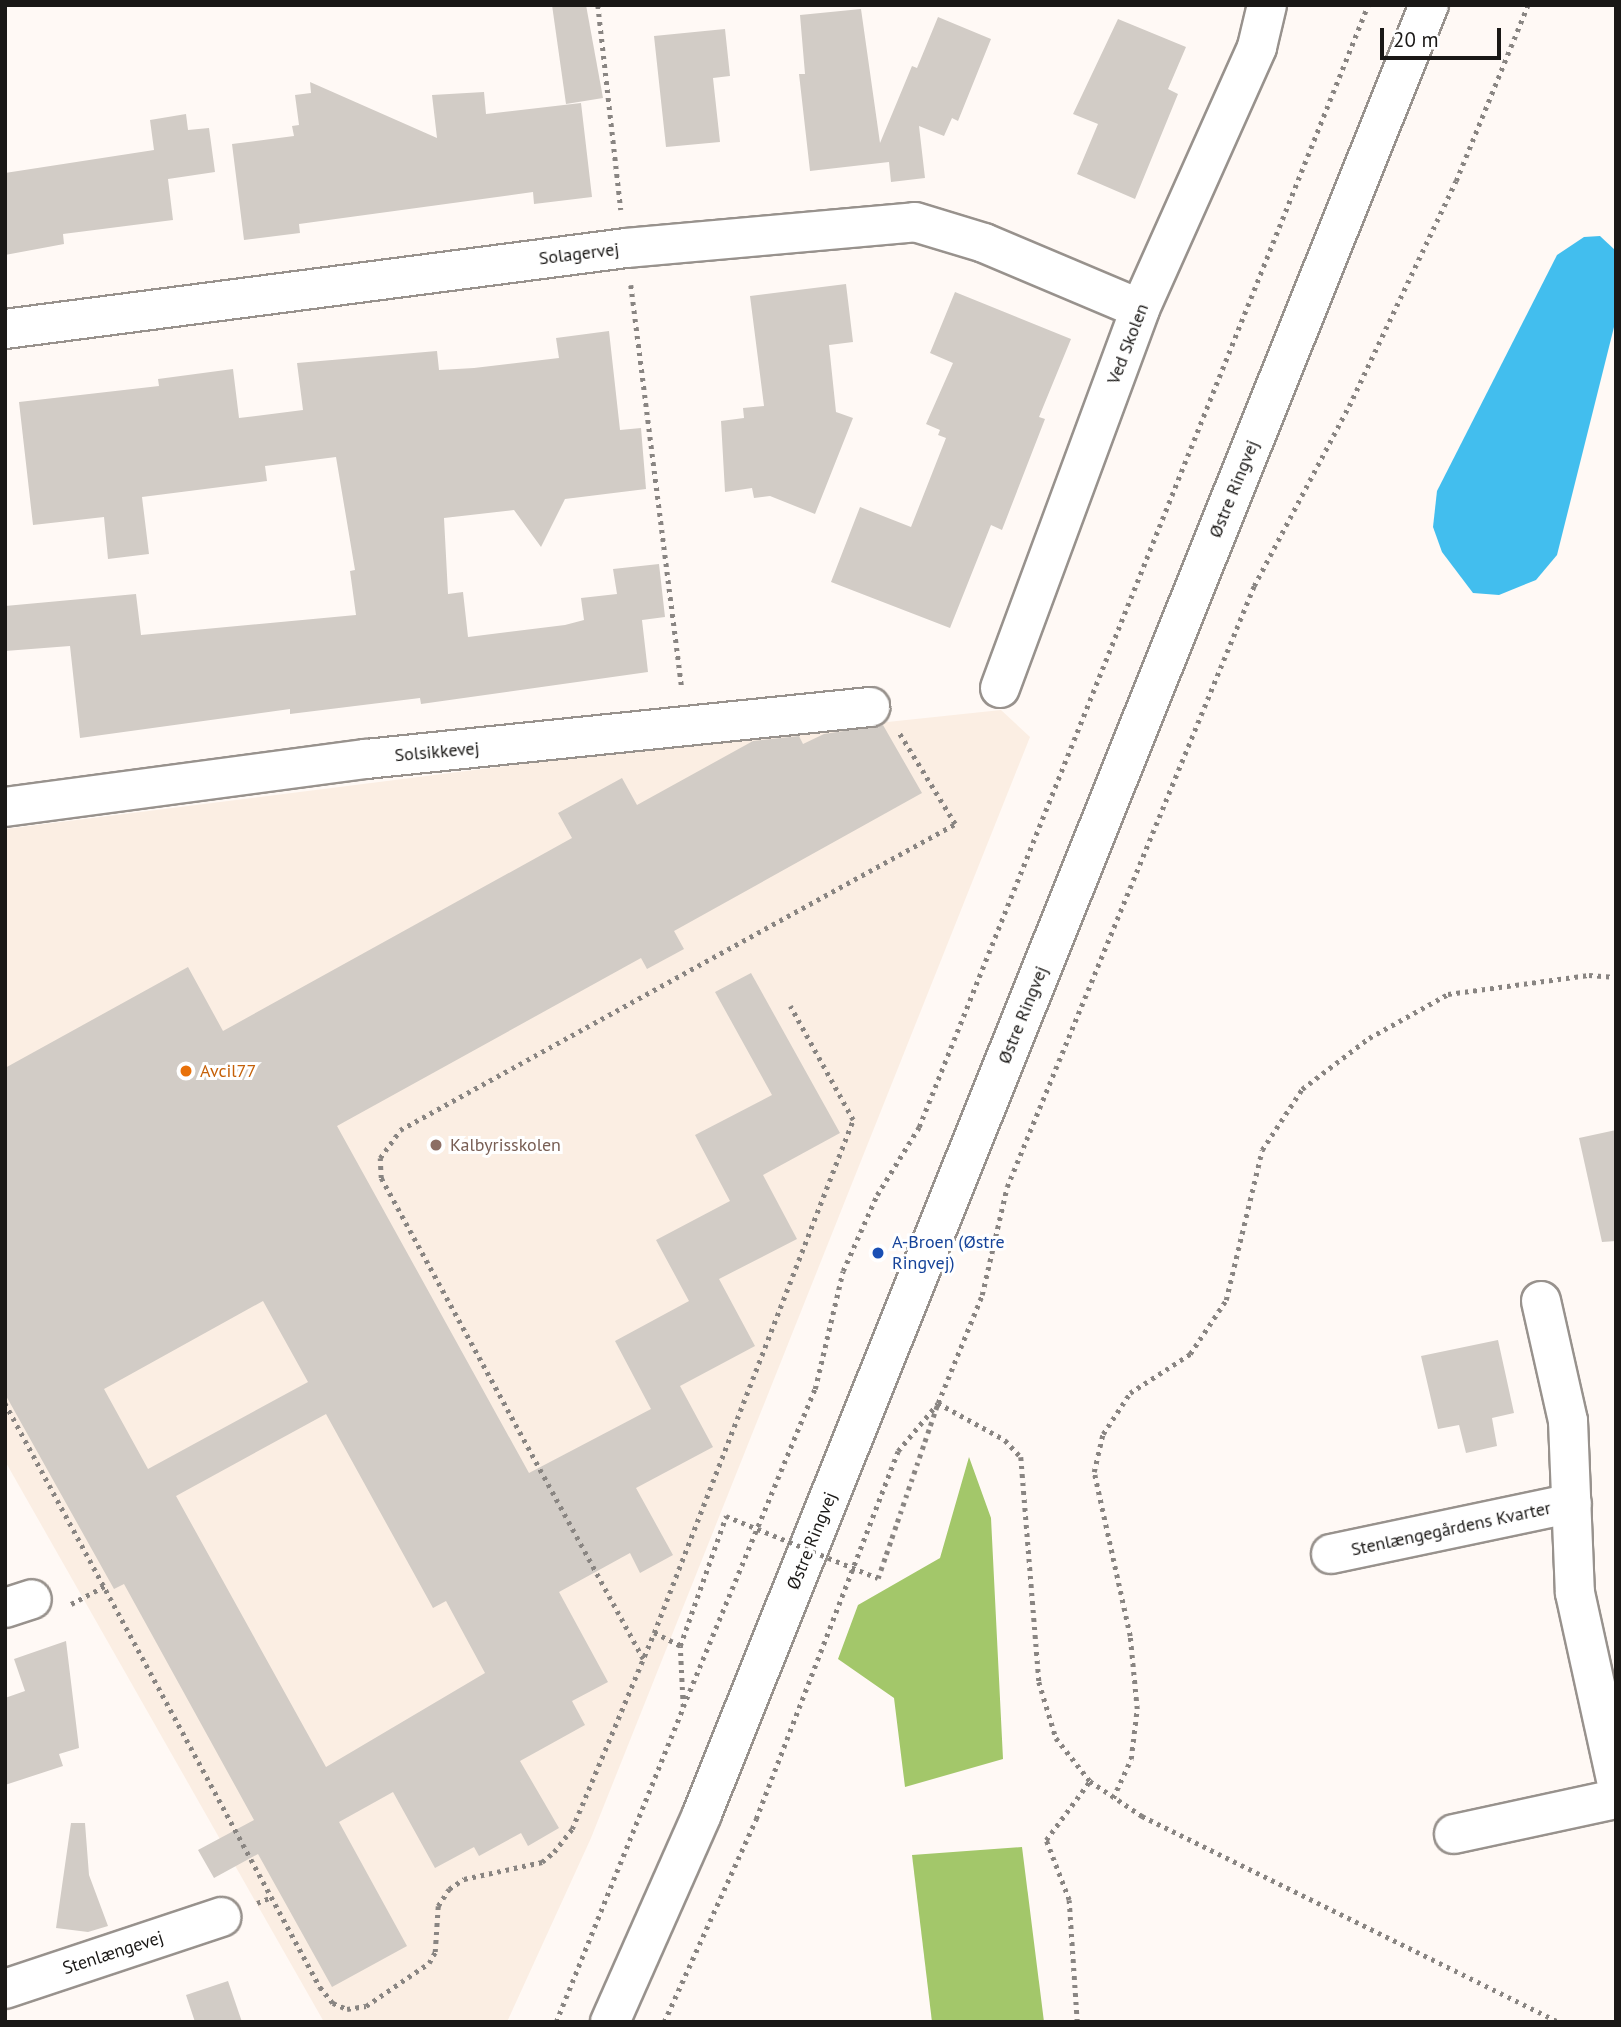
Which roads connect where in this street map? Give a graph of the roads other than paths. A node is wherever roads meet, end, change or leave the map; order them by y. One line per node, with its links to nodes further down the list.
1 (1267, 5): 3 (street, Ved Skolen)
2 (1429, 5): 16 (street, Østre Ringvej)
3 (1140, 309): 4 (street, Solagervej); 5 (street, Ved Skolen)
4 (5, 329)
5 (1000, 688)
6 (870, 707): 7 (street, Solsikkevej)
7 (5, 807)
8 (1541, 1301): 9 (street, Stenlængegårdens Kvarter)
9 (1572, 1503): 10 (street, Stenlængegårdens Kvarter); 11 (street, Stenlængegårdens Kvarter)
10 (1331, 1554)
11 (1616, 1779)
12 (1616, 1799): 13 (street)
13 (1454, 1834)
14 (222, 1917): 15 (street, Stenlængevej)
15 (5, 1989)
16 (610, 2022)

